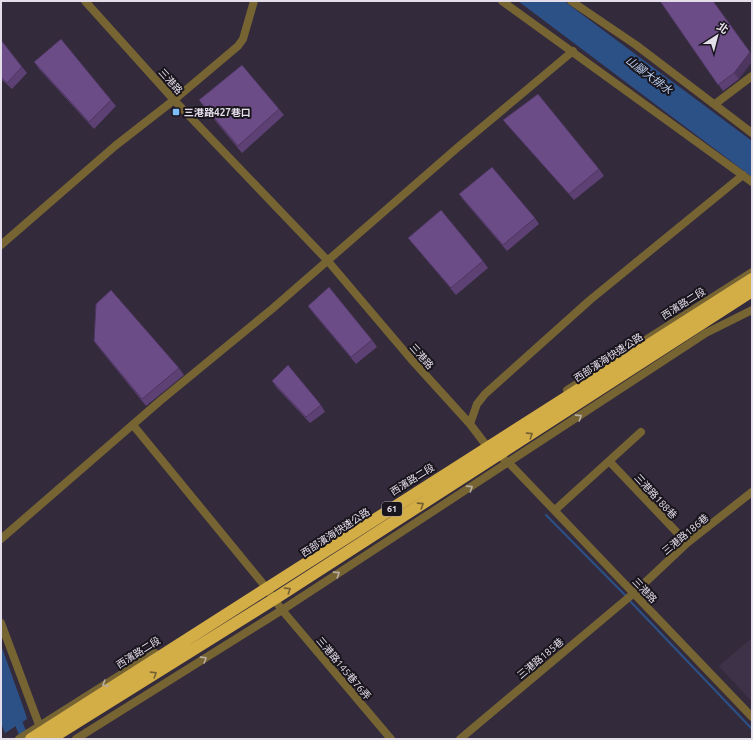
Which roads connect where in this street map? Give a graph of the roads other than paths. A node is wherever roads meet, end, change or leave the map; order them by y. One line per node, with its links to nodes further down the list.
1 (85, 1): 7 (street, 三港路)
2 (254, 1): 7 (street)
3 (502, 1): 5 (street)
4 (571, 1): 8 (street)
5 (573, 51): 10 (street); 13 (street)
6 (752, 76): 8 (street)
7 (174, 100): 12 (street); 13 (street, 三港路)
8 (715, 104): 9 (street)
9 (752, 134)
10 (743, 175): 11 (street); 18 (street)
11 (752, 182)
12 (1, 245)
13 (327, 260): 18 (street, 三港路); 19 (street)
14 (752, 272): 21 (street, 西濱路二段)
15 (752, 279): 35 (highway, 西部濱海快速公路 / 61)
16 (752, 291): 37 (highway, 61, one-way to 16)
17 (752, 310): 23 (street, one-way to 17)
18 (470, 424): 21 (street, 三港路)
19 (132, 425): 26 (street); 28 (street, 三港路145巷76弄)
20 (641, 432): 22 (street)
21 (486, 445): 23 (street, 三港路); 28 (street, 西濱路二段)
22 (610, 462): 25 (street); 27 (street, 三港路188巷)
23 (509, 463): 25 (street, 三港路); 30 (street, one-way to 23)
24 (752, 492): 27 (street, 三港路186巷)
25 (555, 510): 29 (street, 三港路)
26 (1, 539)
27 (687, 543): 29 (street, 三港路186巷)
28 (264, 584): 30 (street, 三港路145巷76弄); 33 (street, 西濱路二段, one-way to 33)
29 (634, 593): 32 (street, 三港路); 40 (street, 三港路185巷)
30 (282, 610): 38 (street, one-way to 30); 39 (street, 三港路145巷76弄)
31 (1, 623): 33 (street)
32 (752, 717)
33 (39, 726): 34 (street, 西濱路二段); 36 (street)
34 (19, 739)
35 (31, 739)
36 (45, 739)
37 (50, 739)
38 (76, 739)
39 (391, 739)
40 (460, 739)

